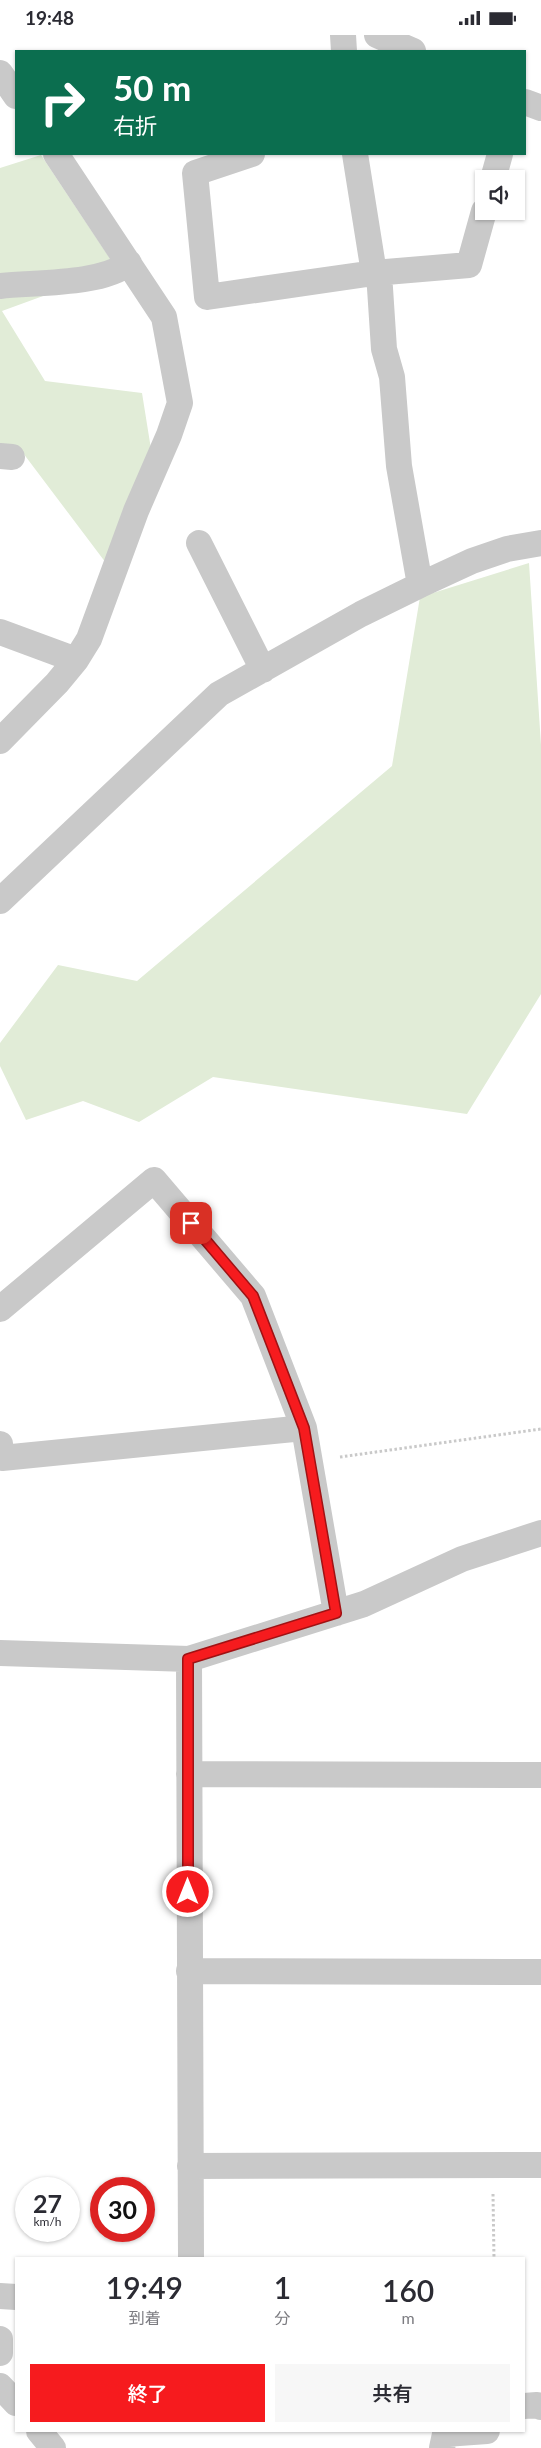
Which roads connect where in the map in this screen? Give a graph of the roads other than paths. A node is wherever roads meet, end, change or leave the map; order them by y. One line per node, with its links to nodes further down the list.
1 (343, 35): 3 (street)
2 (377, 35): 4 (street)
3 (344, 50)
4 (411, 50)
5 (0, 73): 6 (street)
6 (15, 95)
7 (526, 102): 8 (street)
8 (541, 108)
9 (57, 155): 15 (street)
10 (249, 155): 16 (street)
11 (355, 155): 16 (street)
12 (500, 155): 13 (street)
13 (496, 170)
14 (482, 220): 16 (street)
15 (129, 263): 17 (street); 22 (street)
16 (377, 273): 20 (street)
17 (0, 285)
18 (199, 543): 23 (street)
19 (541, 543): 20 (street)
20 (420, 585): 23 (street)
21 (0, 632): 22 (street)
22 (76, 660): 24 (street)
23 (263, 670): 25 (street)
24 (0, 741)
25 (0, 901)
26 (0, 1309): 27 (street)
27 (304, 1428): 28 (street); 30 (street)
28 (0, 1444)
29 (541, 1533): 30 (street)
30 (336, 1613): 32 (street)
31 (0, 1653): 32 (street)
32 (188, 1659): 33 (street)
33 (188, 1774): 34 (street); 35 (street)
34 (541, 1775)
35 (188, 1971): 36 (street); 38 (street)
36 (541, 1972)
37 (541, 2165): 38 (street)
38 (190, 2166): 39 (street)
39 (191, 2257)
40 (0, 2296): 41 (street)
41 (15, 2297)
42 (0, 2339): 43 (street)
43 (0, 2353)
44 (0, 2386): 45 (street)
45 (15, 2402)
46 (525, 2406): 47 (street)
47 (541, 2407)
48 (40, 2432): 50 (street)
49 (476, 2432): 51 (street)
50 (53, 2448)
51 (442, 2448)

